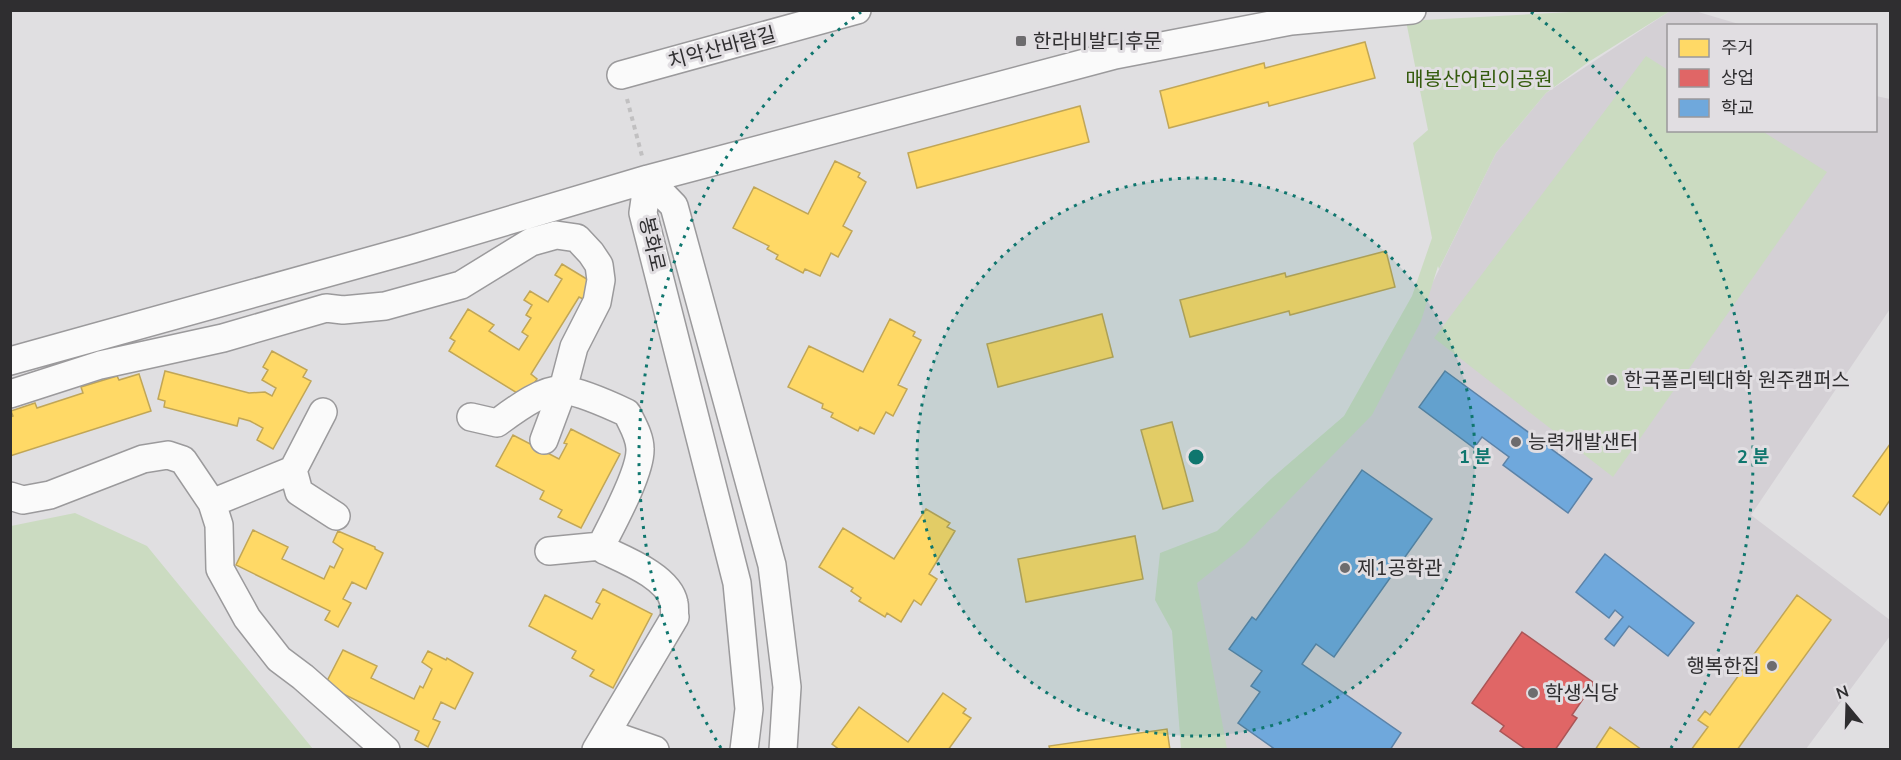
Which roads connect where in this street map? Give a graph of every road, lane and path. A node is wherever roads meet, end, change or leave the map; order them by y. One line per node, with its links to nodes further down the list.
1 (857, 10): 3 (street, 치악산바람길)
2 (1412, 10): 4 (street)
3 (621, 75): 4 (path)
4 (648, 179): 5 (street); 20 (street, 봉화로); 21 (street, 봉화로)
5 (10, 361)
6 (563, 389): 7 (street); 9 (street); 10 (street); 15 (street)
7 (10, 394)
8 (323, 412): 11 (street)
9 (471, 417)
10 (544, 440)
11 (293, 470): 13 (street); 14 (street)
12 (10, 496): 13 (street)
13 (212, 503): 18 (street)
14 (336, 516)
15 (601, 546): 16 (street); 17 (street)
16 (549, 551)
17 (601, 741): 19 (street)
18 (386, 750)
19 (655, 750)
20 (744, 750)
21 (783, 750)

